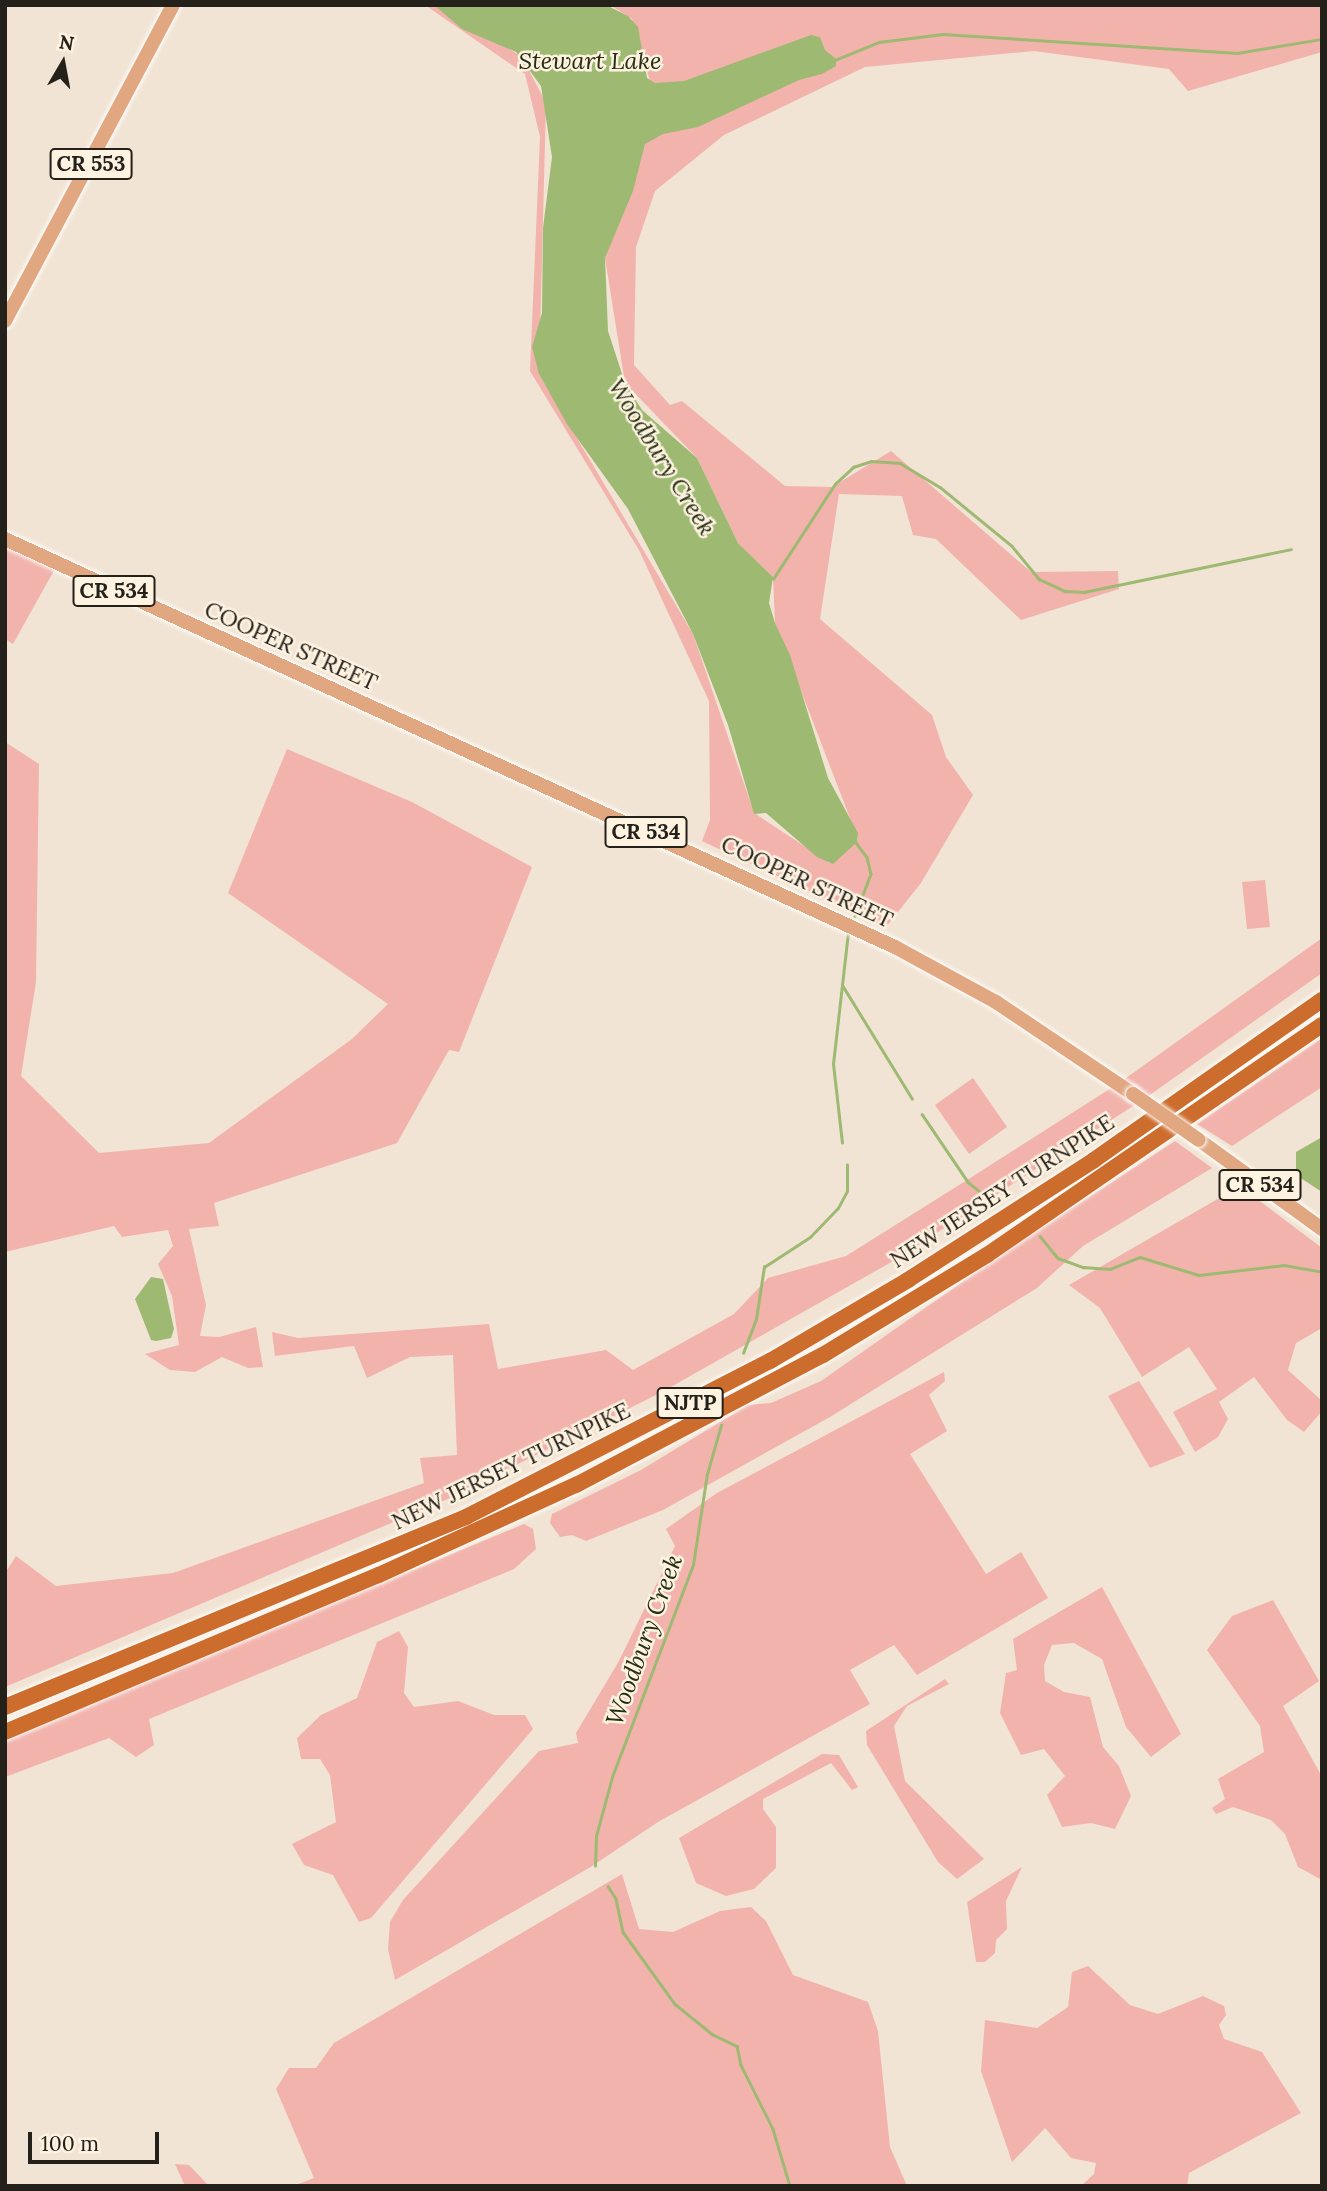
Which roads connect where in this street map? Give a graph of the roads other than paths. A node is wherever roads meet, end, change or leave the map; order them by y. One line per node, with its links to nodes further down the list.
1 (173, 5): 2 (main road, CR 553)
2 (5, 321)
3 (5, 539): 6 (main road, COOPER STREET / CR 534, bridge)
4 (1322, 1000): 7 (highway, NEW JERSEY TURNPIKE / NJTP)
5 (1322, 1025): 8 (highway, NEW JERSEY TURNPIKE / NJTP)
6 (1322, 1229)
7 (5, 1707)
8 (5, 1732)

